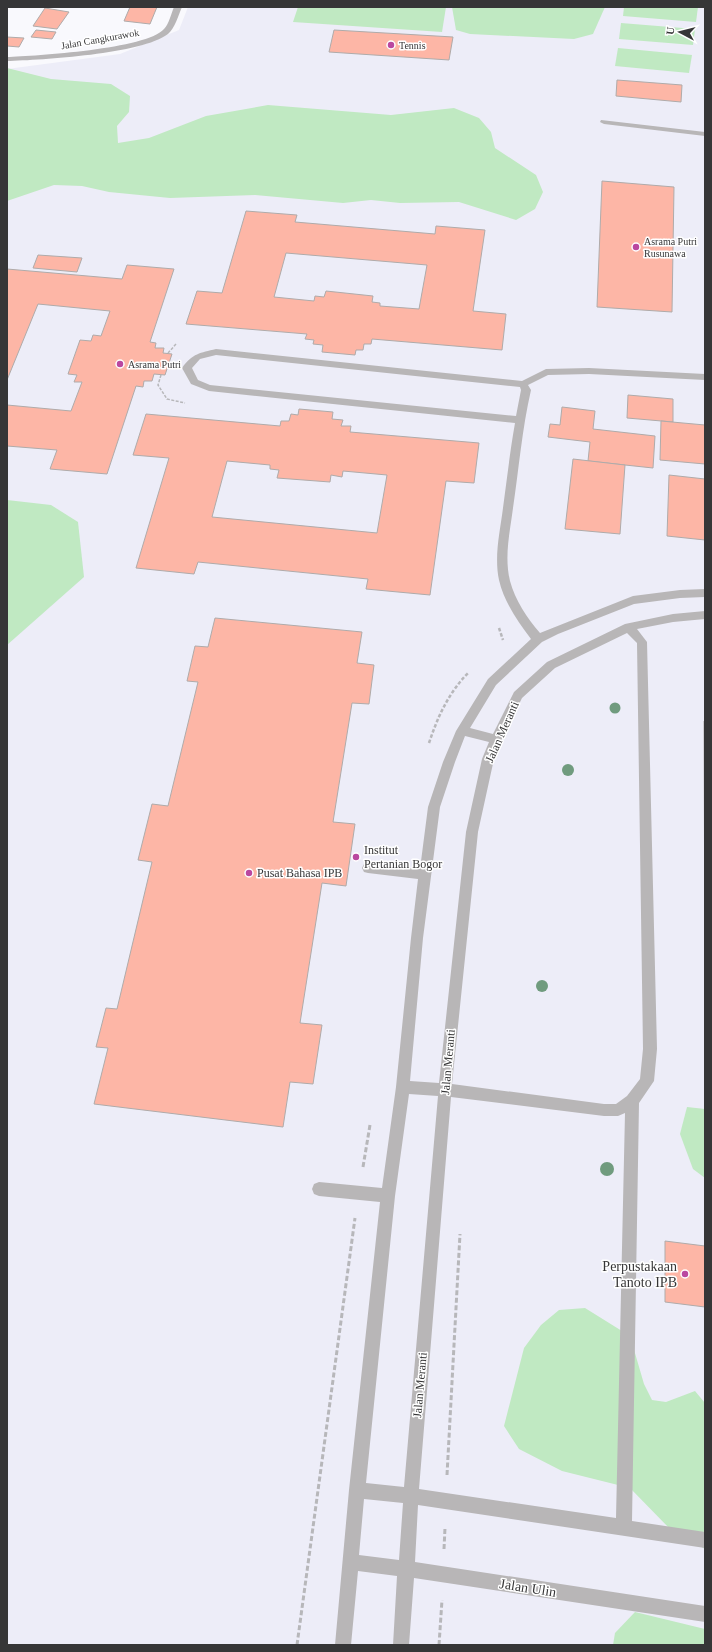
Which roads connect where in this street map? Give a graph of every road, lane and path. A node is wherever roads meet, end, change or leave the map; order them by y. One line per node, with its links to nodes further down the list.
1 (178, 7): 2 (street, Jalan Cangkurawok)
2 (7, 59)
3 (604, 122): 4 (street)
4 (705, 134)
5 (161, 375): 8 (path)
6 (705, 377): 7 (street)
7 (521, 384): 9 (street); 9 (street)
8 (186, 403)
9 (519, 420): 14 (street)
10 (705, 593): 14 (street)
11 (705, 614): 13 (street, Jalan Meranti)
12 (497, 625): 15 (path)
13 (629, 627): 18 (street, Jalan Meranti); 24 (street)
14 (538, 640): 17 (street)
15 (498, 645)
16 (470, 671): 19 (path)
17 (462, 731): 18 (street); 21 (street)
18 (496, 739): 23 (street, Jalan Meranti)
19 (428, 746)
20 (368, 868): 21 (street)
21 (425, 875): 22 (street)
22 (403, 1087): 23 (street); 28 (street)
23 (445, 1090): 24 (street); 30 (street, Jalan Meranti)
24 (632, 1102): 31 (street)
25 (370, 1123): 27 (path)
26 (319, 1188): 27 (street)
27 (359, 1193): 28 (street); 36 (path)
28 (388, 1196): 29 (street)
29 (357, 1490): 30 (street); 33 (street)
30 (411, 1496): 31 (street); 34 (street, Jalan Meranti)
31 (624, 1528): 32 (street)
32 (705, 1540)
33 (351, 1562): 34 (street, Jalan Ulin); 37 (street)
34 (406, 1569): 35 (street, Jalan Ulin); 38 (street, Jalan Meranti)
35 (705, 1614)
36 (297, 1645)
37 (342, 1645)
38 (401, 1645)

